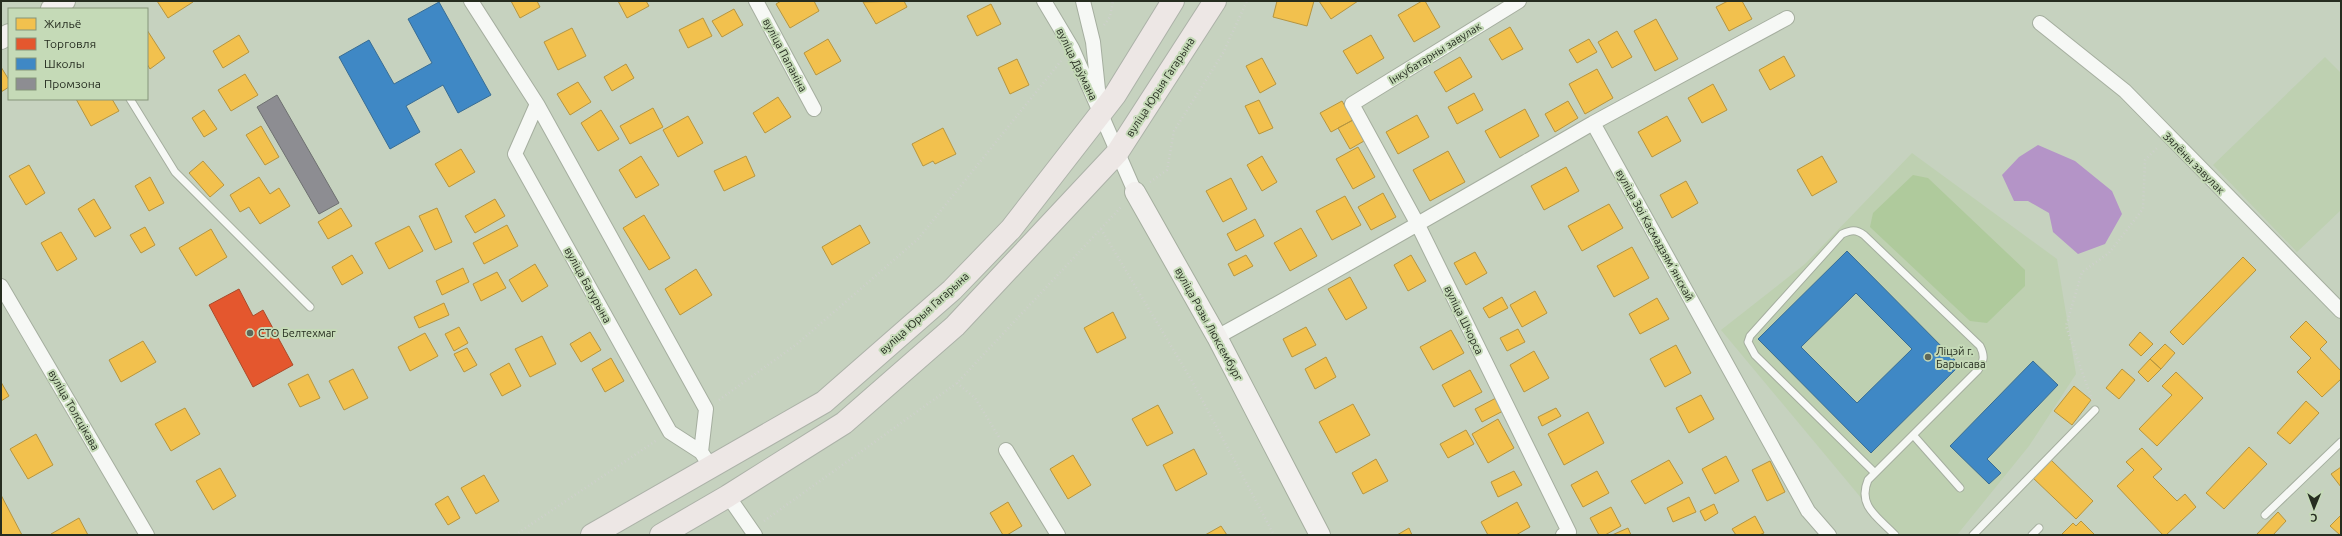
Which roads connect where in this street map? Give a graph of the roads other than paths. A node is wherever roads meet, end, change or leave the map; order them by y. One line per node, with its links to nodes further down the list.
1 (471, 1): 13 (street)
2 (756, 1): 15 (street, вуліца Папаніна)
3 (1044, 1): 16 (street, вуліца Даўмана)
4 (1083, 1): 16 (street, вуліца Даўмана)
5 (1173, 1): 16 (main road, вуліца Юрыя Гагарына)
6 (1215, 1): 18 (main road, вуліца Юрыя Гагарына)
7 (1519, 1): 14 (street, Інкубатарны завулак)
8 (69, 2): 9 (street)
9 (54, 8)
10 (1787, 18): 17 (street)
11 (2040, 24): 23 (street, Зялёны завулак)
12 (131, 100): 22 (lane)
13 (537, 104): 29 (street); 29 (street, вуліца Батурына)
14 (1352, 104): 20 (street, вуліца Шчорса)
15 (814, 109)
16 (1100, 112): 18 (street, вуліца Розы Люксембург); 29 (main road, вуліца Юрыя Гагарына)
17 (1593, 123): 20 (street); 42 (street, вуліца Зоі Касмадзямʼянскай)
18 (1117, 153): 19 (street, вуліца Розы Люксембург); 32 (main road, вуліца Юрыя Гагарына)
19 (1136, 192): 24 (street, вуліца Розы Люксембург)
20 (1417, 223): 24 (street); 36 (street, вуліца Шчорса)
21 (1, 286): 37 (street, вуліца Толсцікава)
22 (310, 307)
23 (2341, 311)
24 (1217, 337): 41 (street, вуліца Розы Люксембург)
25 (2095, 410): 44 (lane)
26 (1914, 436): 30 (lane); 30 (lane); 31 (lane)
27 (2341, 442): 33 (lane)
28 (1006, 450): 40 (street)
29 (706, 460): 38 (main road, вуліца Юрыя Гагарына)
30 (1874, 472): 43 (lane)
31 (1960, 488)
32 (728, 496): 35 (street); 39 (main road, вуліца Юрыя Гагарына)
33 (2265, 515)
34 (2039, 528): 45 (lane)
35 (753, 532)
36 (1567, 534)
37 (147, 535)
38 (592, 535)
39 (661, 535)
40 (1058, 535)
41 (1320, 535)
42 (1829, 535)
43 (1895, 535)
44 (1973, 535)
45 (2032, 535)

